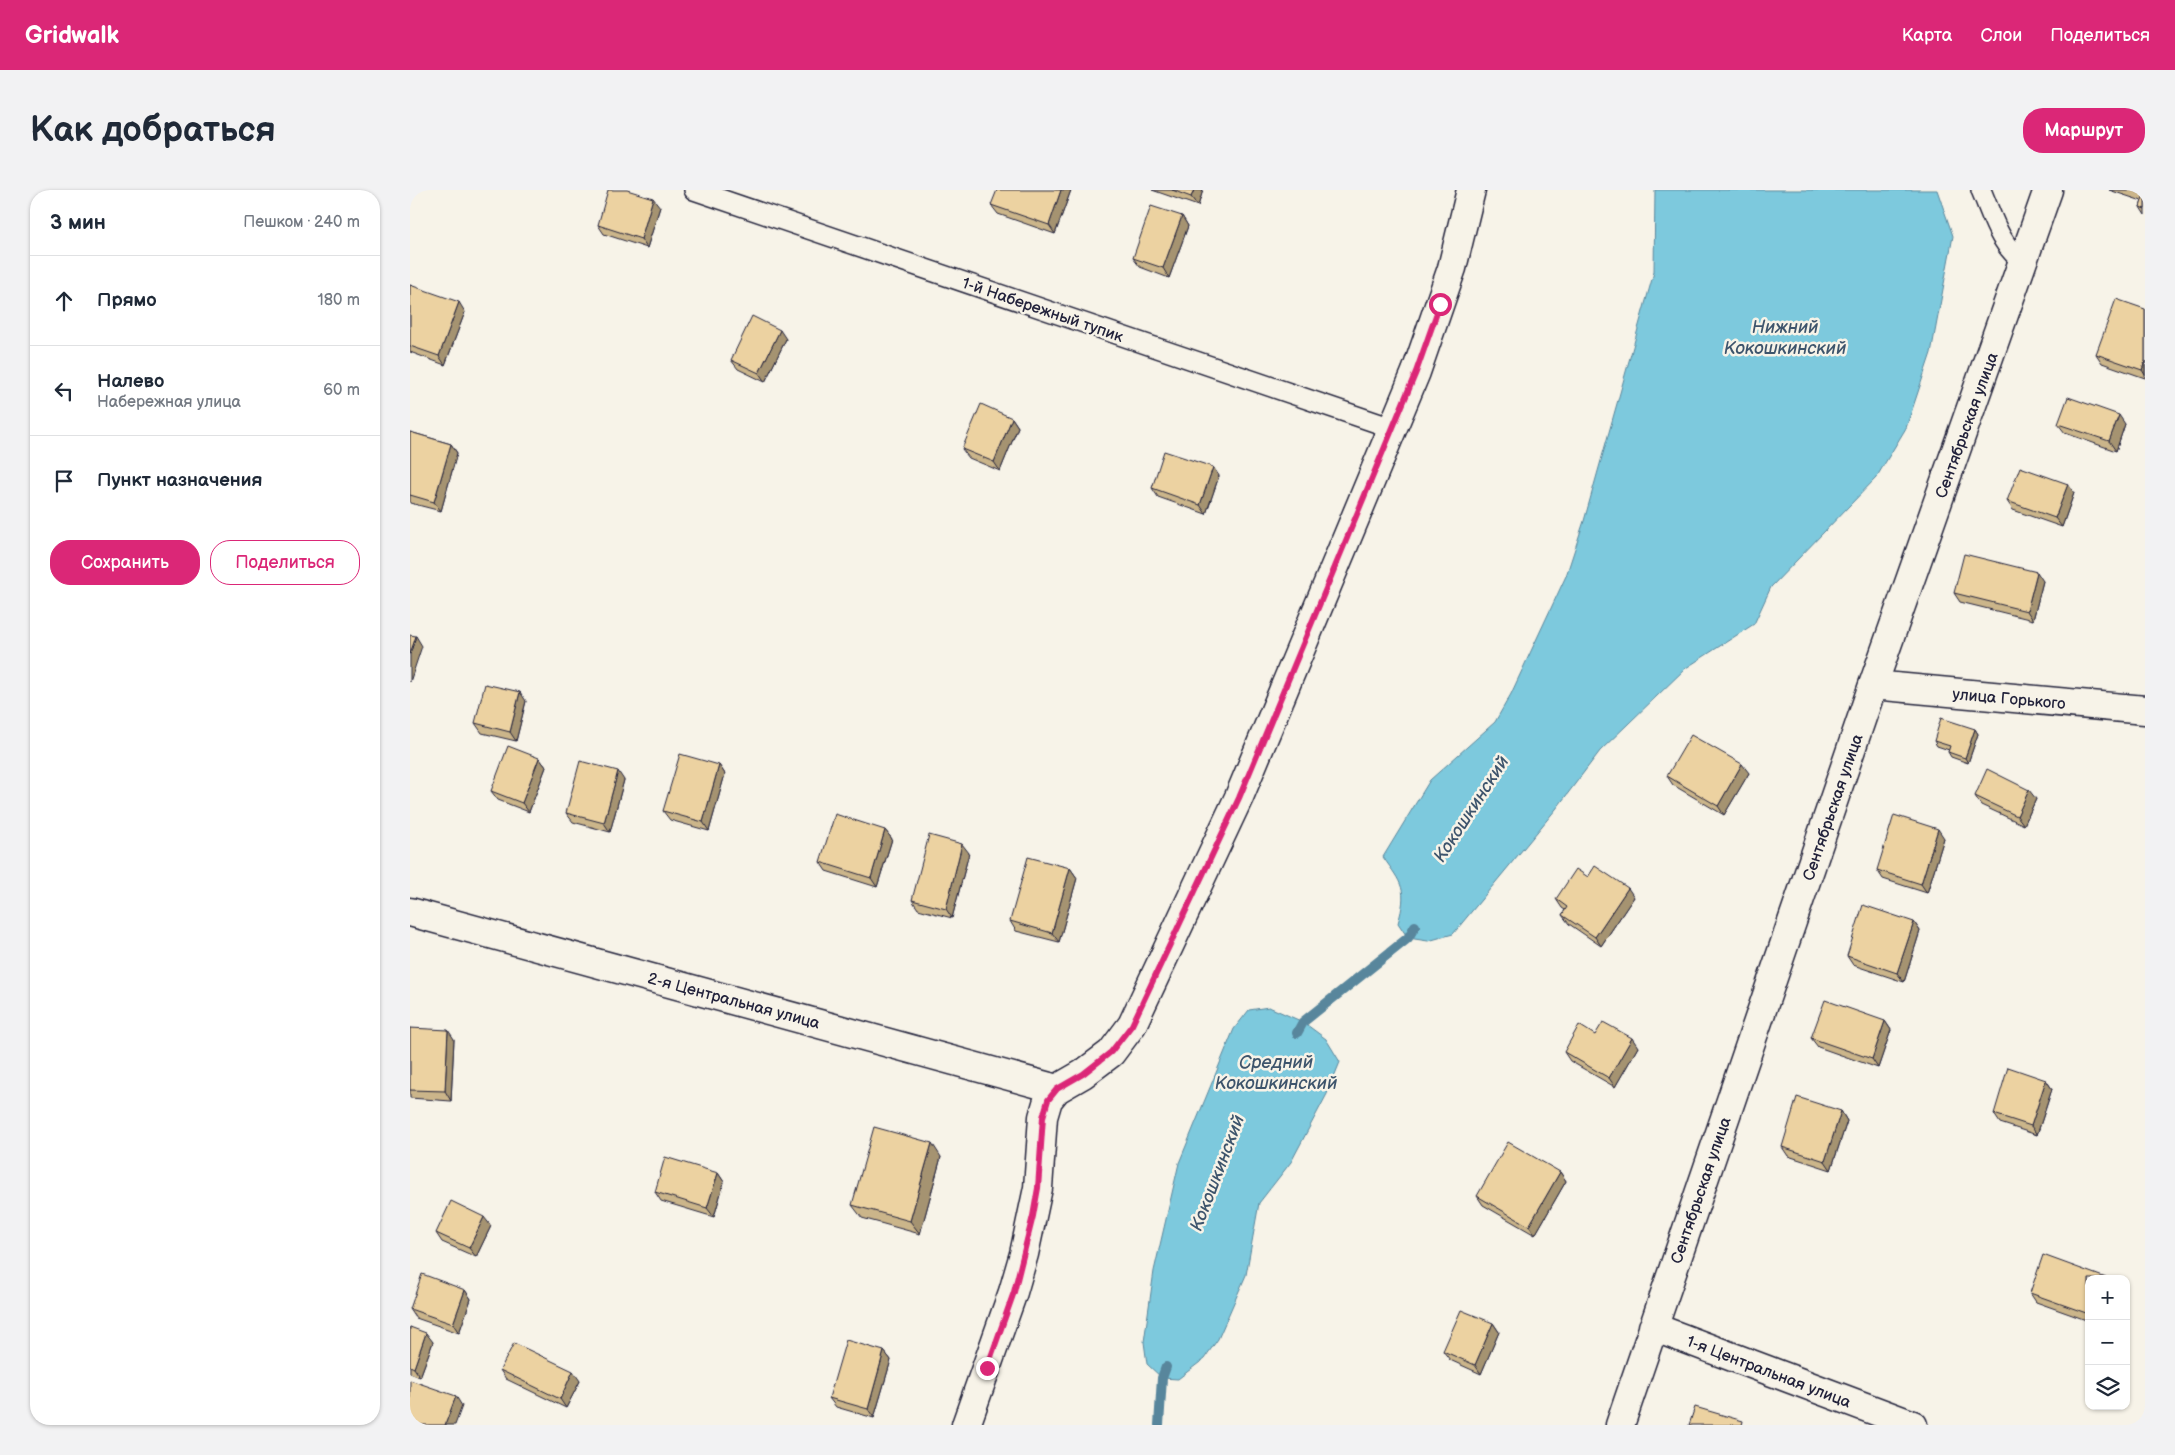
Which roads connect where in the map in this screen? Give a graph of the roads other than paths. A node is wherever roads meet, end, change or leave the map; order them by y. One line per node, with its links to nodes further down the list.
1 (694, 190): 6 (lane, 1-й Набережный тупик)
2 (1471, 190): 6 (street)
3 (1982, 190): 5 (lane)
4 (2048, 190): 5 (street, Сентябрьская улица)
5 (2024, 263): 7 (street, Сентябрьская улица)
6 (1392, 428): 10 (street)
7 (1873, 686): 8 (street, улица Горького); 11 (street, Сентябрьская улица)
8 (2145, 710)
9 (410, 912): 10 (street, 2-я Центральная улица)
10 (1057, 1089): 12 (street)
11 (1653, 1327): 13 (street, Сентябрьская улица); 14 (street, 1-я Центральная улица)
12 (966, 1425)
13 (1620, 1425)
14 (1913, 1425)

